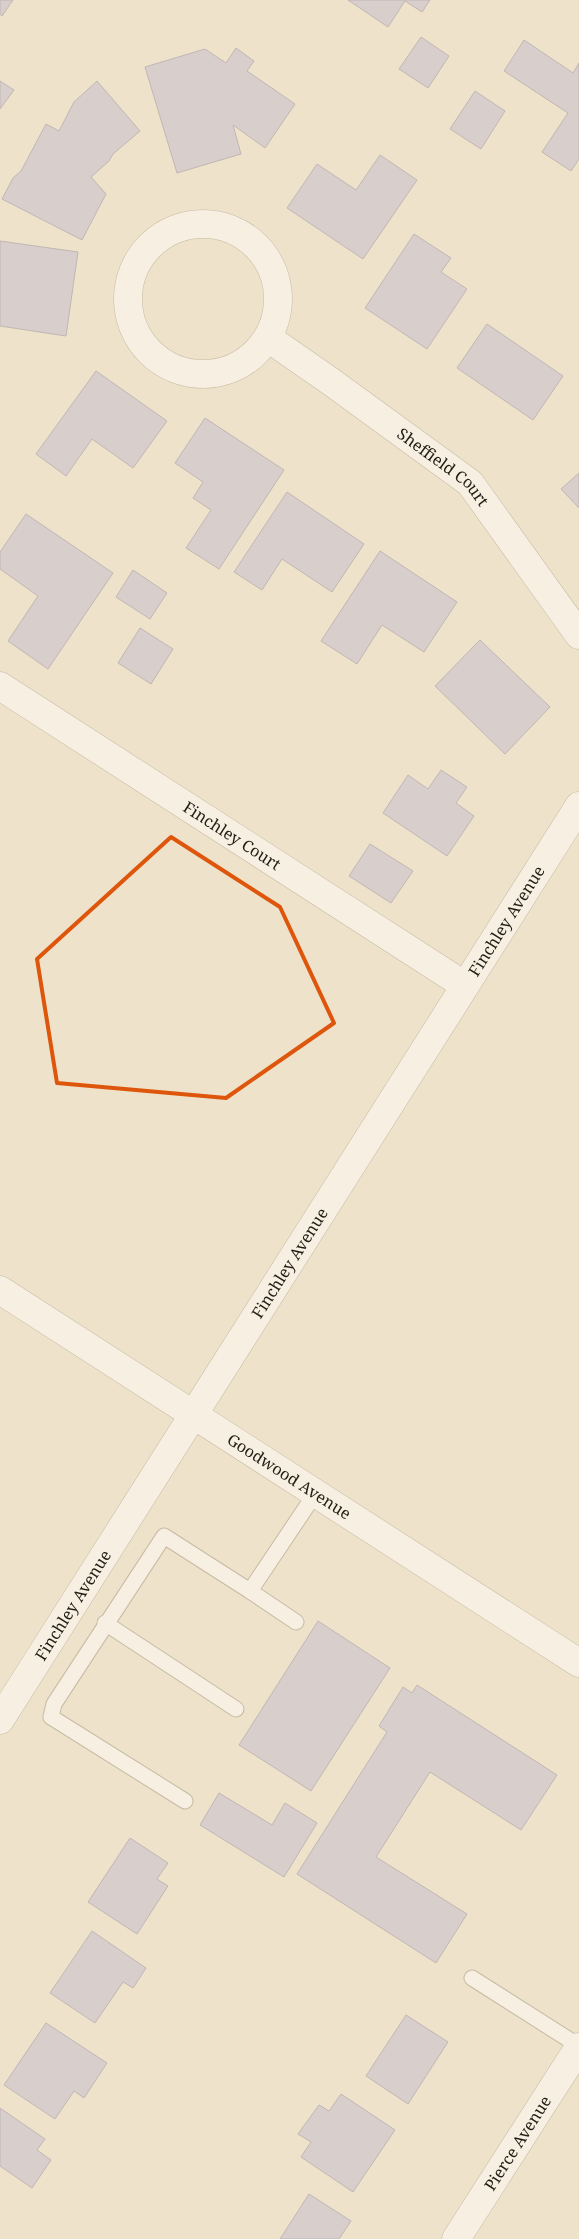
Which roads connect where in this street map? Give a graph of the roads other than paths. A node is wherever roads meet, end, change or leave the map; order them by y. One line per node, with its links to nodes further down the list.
1 (268, 338): 1 (street); 2 (street, Sheffield Court)
2 (579, 635)
3 (0, 686): 5 (street, Finchley Court)
4 (579, 806): 5 (street, Finchley Avenue)
5 (464, 985): 7 (street, Finchley Avenue)
6 (0, 1290): 7 (street, Goodwood Avenue)
7 (193, 1415): 8 (street, Goodwood Avenue); 14 (street, Finchley Avenue)
8 (315, 1494): 9 (lane); 12 (street, Goodwood Avenue)
9 (250, 1591): 10 (lane); 11 (lane)
10 (296, 1622)
11 (105, 1623): 13 (lane); 15 (lane)
12 (579, 1663)
13 (236, 1710)
14 (0, 1720)
15 (185, 1801)
16 (472, 1978): 17 (lane)
17 (579, 2047): 18 (street, Pierce Avenue)
18 (456, 2239)

